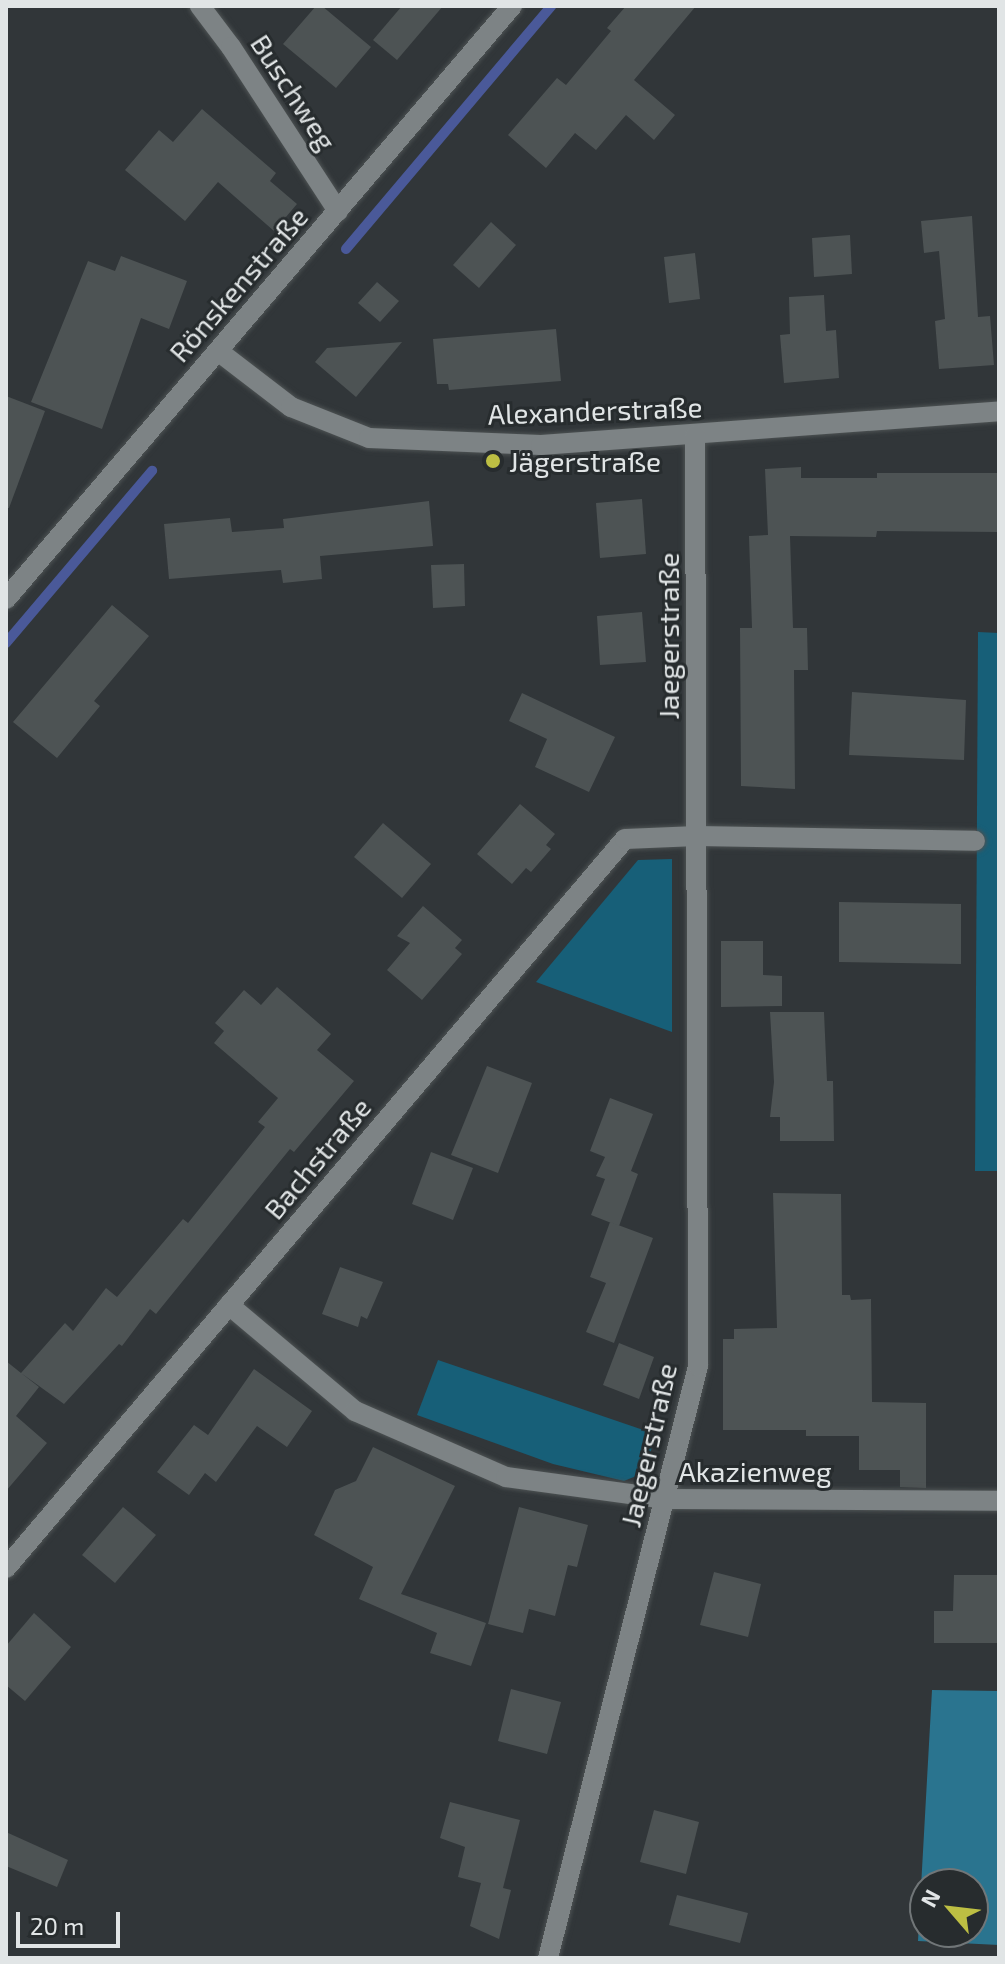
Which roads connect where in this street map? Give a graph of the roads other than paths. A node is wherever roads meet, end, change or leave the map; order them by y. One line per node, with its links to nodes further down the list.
1 (200, 6): 3 (street, Buschweg)
2 (512, 6): 3 (street, Rönskenstraße)
3 (338, 211): 4 (street, Rönskenstraße)
4 (218, 351): 6 (street, Alexanderstraße); 7 (street, Rönskenstraße)
5 (999, 411): 6 (street, Alexanderstraße)
6 (695, 435): 8 (street, Jaegerstraße)
7 (6, 599)
8 (697, 836): 9 (street); 10 (street, Bachstraße); 11 (street, Jaegerstraße)
9 (975, 841)
10 (229, 1305): 11 (street, Akazienweg); 13 (street, Bachstraße)
11 (666, 1499): 12 (street, Akazienweg); 14 (street, Jaegerstraße)
12 (999, 1501)
13 (6, 1568)
14 (548, 1958)

